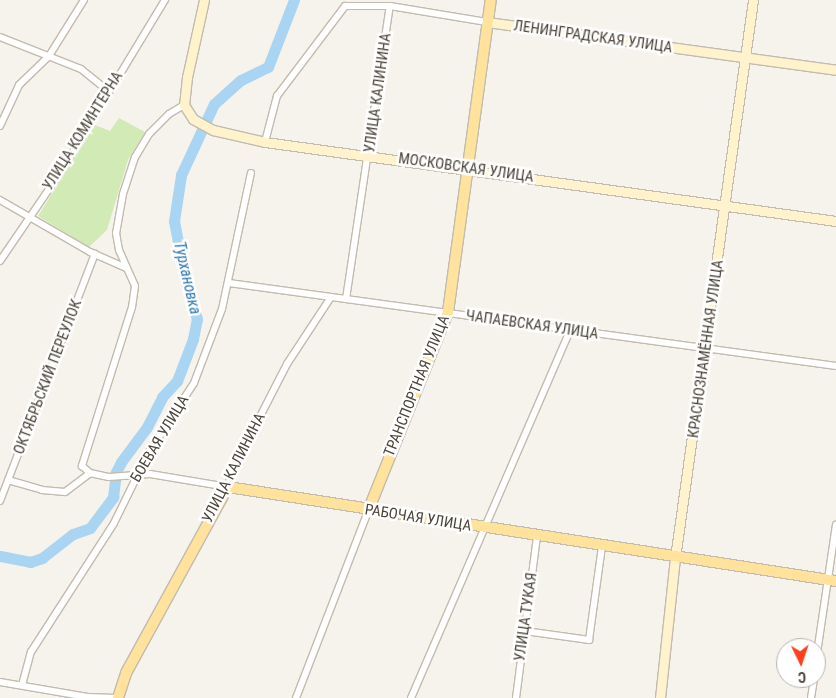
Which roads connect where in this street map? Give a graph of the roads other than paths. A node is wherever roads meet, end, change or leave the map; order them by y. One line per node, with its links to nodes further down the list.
1 (84, 0): 9 (street)
2 (164, 0): 12 (street, УЛИЦА КОМИНТЕРНА)
3 (204, 0): 13 (street)
4 (491, 0): 7 (main road, ТРАНСПОРТНАЯ УЛИЦА)
5 (754, 0): 10 (street, КРАСНОЗНАМЁННАЯ УЛИЦА)
6 (395, 4): 7 (street, ЛЕНИНГРАДСКАЯ УЛИЦА); 15 (street, ЛЕНИНГРАДСКАЯ УЛИЦА); 16 (street, УЛИЦА КАЛИНИНА)
7 (488, 22): 10 (street, ЛЕНИНГРАДСКАЯ УЛИЦА); 17 (main road, ТРАНСПОРТНАЯ УЛИЦА)
8 (0, 37): 9 (street)
9 (50, 56): 12 (street); 14 (street)
10 (745, 57): 11 (street, ЛЕНИНГРАДСКАЯ УЛИЦА); 20 (street, КРАСНОЗНАМЁННАЯ УЛИЦА)
11 (836, 70)
12 (108, 91): 21 (street, УЛИЦА КОМИНТЕРНА)
13 (184, 105): 15 (street, МОСКОВСКАЯ УЛИЦА); 25 (street)
14 (0, 126)
15 (265, 142): 16 (street, МОСКОВСКАЯ УЛИЦА)
16 (368, 155): 17 (street, МОСКОВСКАЯ УЛИЦА); 28 (street, УЛИЦА КАЛИНИНА)
17 (467, 168): 20 (street, МОСКОВСКАЯ УЛИЦА); 29 (main road, ТРАНСПОРТНАЯ УЛИЦА)
18 (251, 173): 26 (street, БОЕВАЯ УЛИЦА)
19 (0, 200): 21 (street)
20 (726, 205): 22 (street, МОСКОВСКАЯ УЛИЦА); 31 (street, КРАСНОЗНАМЁННАЯ УЛИЦА)
21 (29, 216): 23 (street); 24 (street, УЛИЦА КОМИНТЕРНА)
22 (836, 221)
23 (95, 254): 25 (street); 35 (street, ОКТЯБРЬСКИЙ ПЕРЕУЛОК)
24 (0, 261)
25 (127, 268): 33 (street)
26 (229, 283): 27 (street, ЧАПАЕВСКАЯ УЛИЦА); 34 (street, БОЕВАЯ УЛИЦА)
27 (331, 297): 28 (street, ЧАПАЕВСКАЯ УЛИЦА); 36 (street, УЛИЦА КАЛИНИНА)
28 (346, 299): 29 (street, ЧАПАЕВСКАЯ УЛИЦА)
29 (448, 312): 30 (street, ЧАПАЕВСКАЯ УЛИЦА); 38 (main road, ТРАНСПОРТНАЯ УЛИЦА)
30 (570, 331): 31 (street, ЧАПАЕВСКАЯ УЛИЦА); 40 (street)
31 (706, 349): 32 (street, ЧАПАЕВСКАЯ УЛИЦА); 43 (street, КРАСНОЗНАМЁННАЯ УЛИЦА)
32 (836, 366)
33 (90, 472): 34 (street, РАБОЧАЯ УЛИЦА); 35 (street)
34 (136, 477): 36 (street, РАБОЧАЯ УЛИЦА); 48 (street, БОЕВАЯ УЛИЦА)
35 (8, 480): 37 (street, ОКТЯБРЬСКИЙ ПЕРЕУЛОК)
36 (228, 487): 38 (main road, РАБОЧАЯ УЛИЦА); 49 (main road, УЛИЦА КАЛИНИНА)
37 (0, 501)
38 (368, 511): 40 (main road, РАБОЧАЯ УЛИЦА); 50 (street, ТРАНСПОРТНАЯ УЛИЦА)
39 (836, 524): 44 (street)
40 (486, 529): 41 (main road, РАБОЧАЯ УЛИЦА); 51 (street)
41 (537, 536): 42 (main road, РАБОЧАЯ УЛИЦА); 45 (street, УЛИЦА ТУКАЯ)
42 (602, 546): 43 (main road, РАБОЧАЯ УЛИЦА); 45 (street)
43 (675, 558): 44 (main road, РАБОЧАЯ УЛИЦА); 53 (street, КРАСНОЗНАМЁННАЯ УЛИЦА)
44 (831, 580): 46 (street)
45 (524, 631): 52 (street, УЛИЦА ТУКАЯ)
46 (820, 638)
47 (0, 682): 48 (street)
48 (22, 685): 49 (street)
49 (116, 698)
50 (296, 698)
51 (411, 698)
52 (516, 698)
53 (660, 698)

